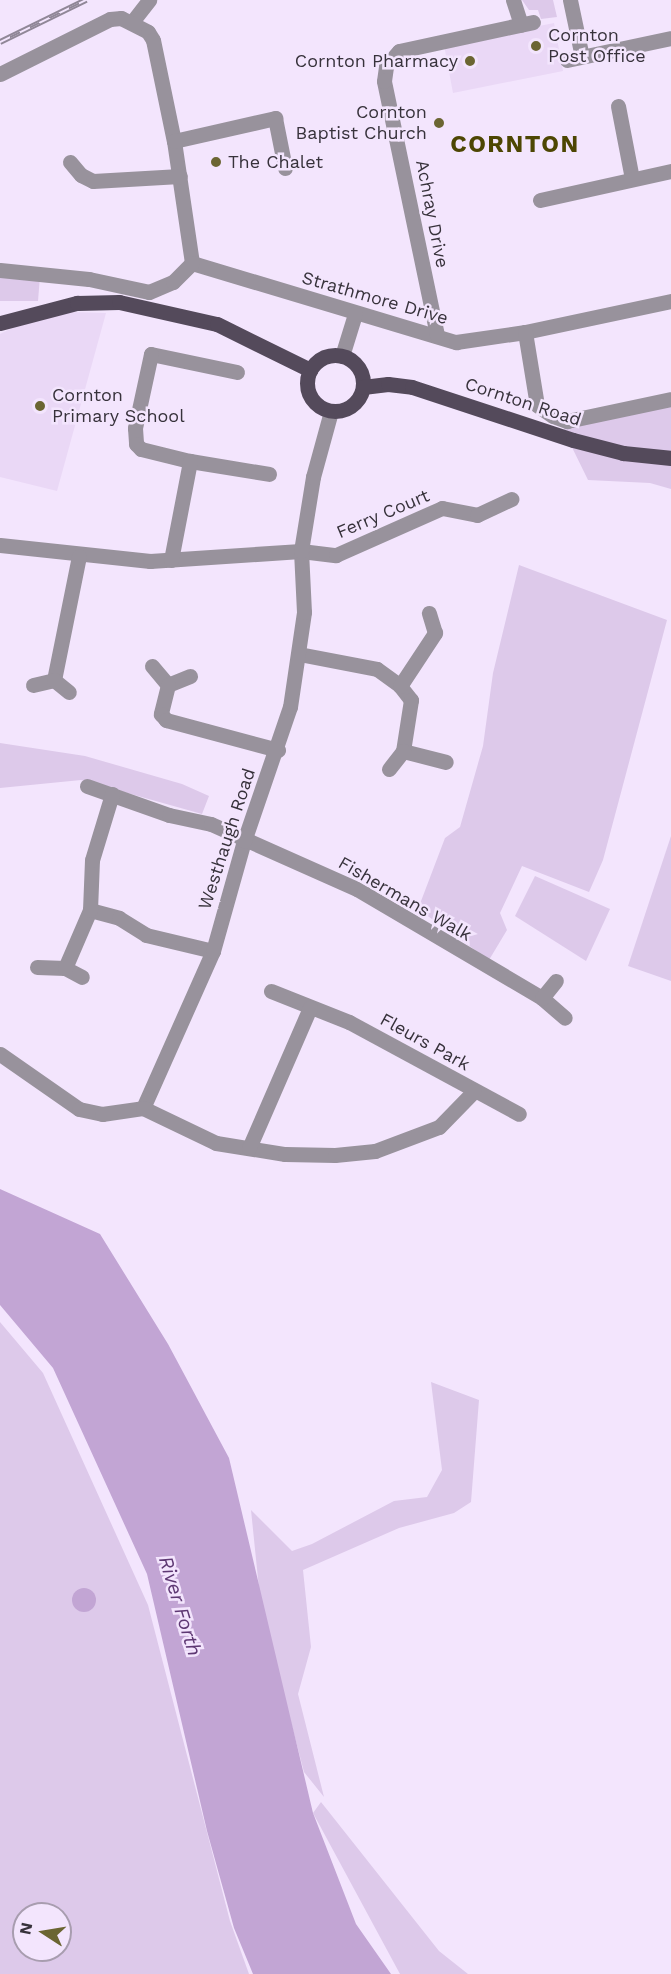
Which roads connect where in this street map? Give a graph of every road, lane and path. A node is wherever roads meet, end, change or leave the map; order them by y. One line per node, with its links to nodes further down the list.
1 (149, 0): 4 (street)
2 (513, 0): 21 (street, Achray Drive)
3 (570, 0): 5 (street)
4 (132, 22): 6 (street); 8 (street)
5 (671, 38)
6 (0, 74)
7 (618, 106): 13 (street)
8 (174, 141): 10 (street); 12 (street)
9 (70, 162): 12 (street)
10 (285, 168)
11 (671, 171): 13 (street)
12 (180, 176): 15 (street)
13 (632, 179): 14 (street)
14 (540, 200)
15 (192, 263): 16 (street); 18 (street, Strathmore Drive)
16 (0, 270)
17 (671, 301): 20 (street, Strathmore Drive)
18 (355, 314): 21 (street, Strathmore Drive); 22 (street)
19 (0, 323): 23 (main road)
20 (525, 332): 21 (street, Strathmore Drive); 26 (street)
21 (436, 335)
22 (342, 356): 23 (main road); 25 (main road)
23 (310, 370): 27 (main road)
24 (237, 372): 29 (street)
25 (363, 387): 27 (main road); 28 (main road, Cornton Road)
26 (671, 399)
27 (331, 411): 33 (street, Westhaugh Road)
28 (671, 459)
29 (190, 461): 30 (street); 35 (street)
30 (269, 474)
31 (511, 499): 33 (street, Ferry Court)
32 (0, 545): 34 (street, Ferry Court)
33 (301, 550): 35 (street, Ferry Court); 37 (street, Westhaugh Road)
34 (79, 556): 35 (street, Ferry Court); 40 (street)
35 (171, 560)
36 (429, 613): 43 (street)
37 (298, 654): 43 (street); 45 (street, Westhaugh Road)
38 (152, 666): 42 (street)
39 (190, 676): 42 (street)
40 (54, 680): 41 (street); 44 (street)
41 (33, 685)
42 (168, 685): 45 (street)
43 (400, 686): 46 (street)
44 (69, 692)
45 (278, 750): 51 (street, Westhaugh Road)
46 (403, 751): 47 (street); 48 (street)
47 (446, 762)
48 (389, 769)
49 (87, 786): 50 (street, Fishermans Walk)
50 (112, 794): 51 (street, Fishermans Walk); 52 (street)
51 (244, 841): 53 (street, Westhaugh Road); 59 (street, Fishermans Walk)
52 (90, 910): 53 (street); 55 (street)
53 (213, 951): 64 (street, Westhaugh Road)
54 (36, 967): 55 (street)
55 (65, 968): 56 (street)
56 (82, 977)
57 (556, 981): 59 (street)
58 (271, 991): 60 (street, Fleurs Park)
59 (542, 998): 61 (street, Fishermans Walk)
60 (310, 1008): 63 (street, Fleurs Park); 66 (street)
61 (565, 1018)
62 (0, 1054): 64 (street)
63 (474, 1091): 65 (street, Fleurs Park); 66 (street)
64 (143, 1108): 66 (street)
65 (519, 1114)
66 (249, 1148)

